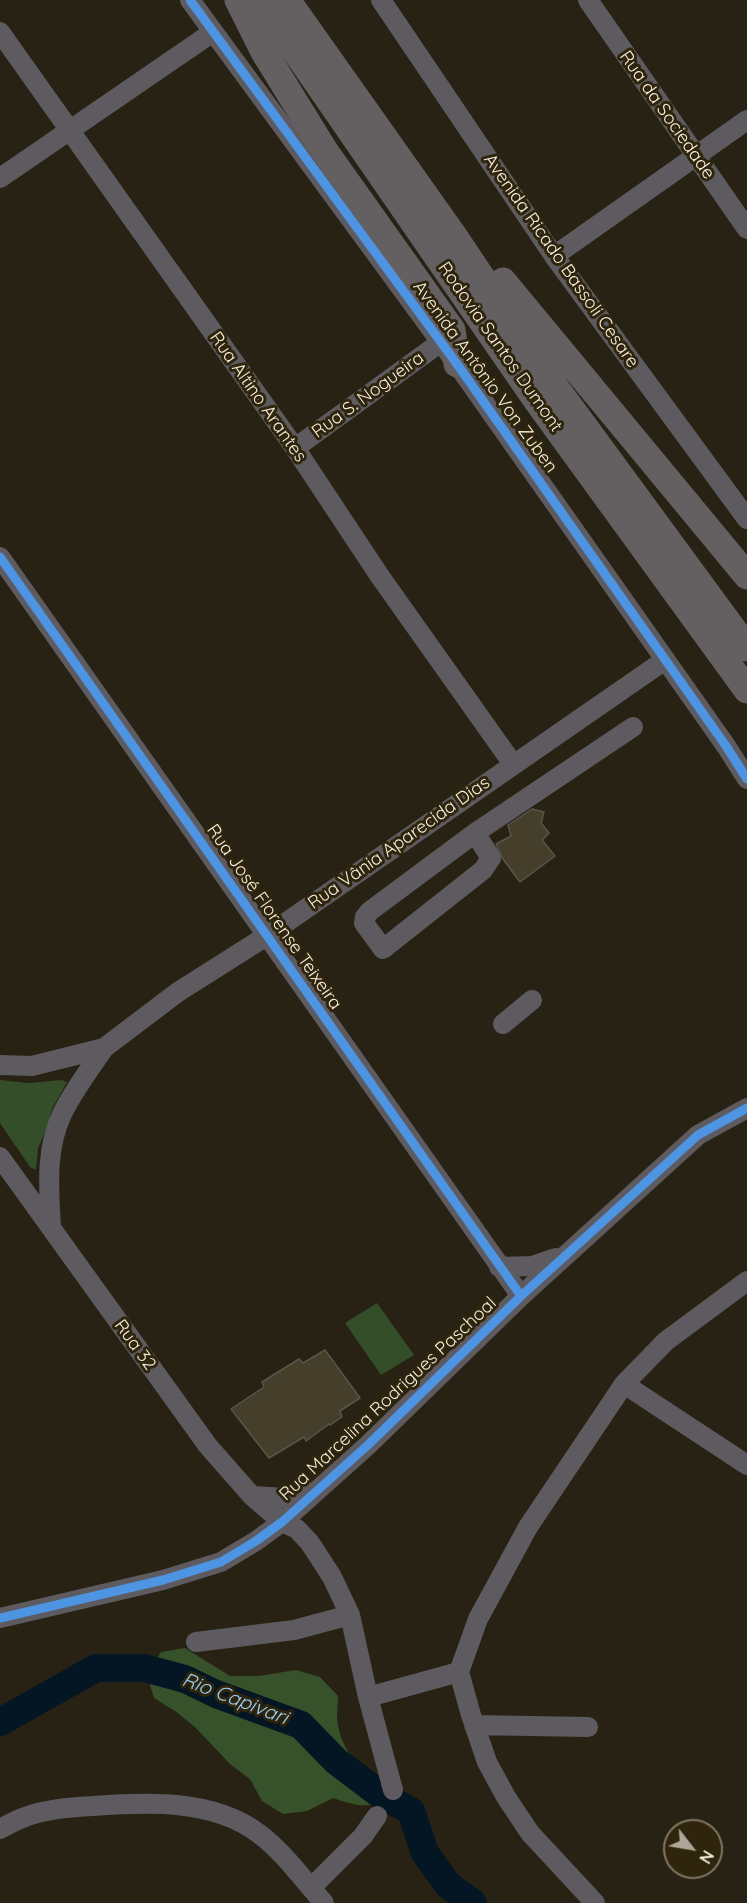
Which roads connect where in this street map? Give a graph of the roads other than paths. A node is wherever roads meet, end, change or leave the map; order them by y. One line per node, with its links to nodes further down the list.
1 (190, 0): 8 (street, Avenida Antônio Von Zuben)
2 (238, 0): 17 (highway)
3 (260, 0): 24 (highway, Rodovia Santos Dumont)
4 (287, 0): 14 (highway, Rodovia Santos Dumont)
5 (381, 0): 15 (street, Avenida Ricado Bassoli Cesare)
6 (588, 0): 11 (street, Rua da Sociedade)
7 (0, 32): 10 (street, Rua Altino Arantes)
8 (213, 32): 10 (street); 16 (street, Avenida Antônio Von Zuben)
9 (747, 120): 11 (street)
10 (69, 131): 12 (street); 18 (street, Rua Altino Arantes)
11 (696, 157): 13 (street, Rua da Sociedade); 15 (street)
12 (0, 178)
13 (747, 229)
14 (454, 236): 21 (highway); 22 (highway, Rodovia Santos Dumont)
15 (554, 256): 19 (street, Avenida Ricado Bassoli Cesare)
16 (441, 342): 17 (street, Avenida Antônio Von Zuben); 18 (street, Rua S. Nogueira)
17 (457, 364): 23 (street, Avenida Antônio Von Zuben)
18 (295, 448): 26 (street, Rua Altino Arantes)
19 (747, 519)
20 (0, 557): 29 (street, Rua José Florense Teixeira)
21 (747, 576)
22 (747, 648)
23 (665, 660): 26 (street, Rua Vânia Aparecida Dias); 27 (street, Avenida Antônio Von Zuben)
24 (747, 690)
25 (633, 727): 28 (street)
26 (513, 764): 29 (street, Rua Vânia Aparecida Dias)
27 (747, 779)
28 (475, 833): 28 (street)
29 (268, 935): 32 (street, Rua Vânia Aparecida Dias); 38 (street, Rua José Florense Teixeira)
30 (532, 1000): 31 (street)
31 (503, 1024)
32 (104, 1048): 33 (street, Rua Vânia Aparecida Dias); 36 (street, Rua Vânia Aparecida Dias)
33 (0, 1065)
34 (747, 1108): 37 (street, Rua Marcelina Rodrigues Paschoal)
35 (0, 1157): 36 (street, Rua 32)
36 (51, 1228): 44 (street, Rua 32)
37 (567, 1253): 38 (street, Rua Marcelina Rodrigues Paschoal); 40 (street, Rua Marcelina Rodrigues Paschoal)
38 (499, 1267): 40 (street, Rua José Florense Teixeira)
39 (747, 1281): 41 (street)
40 (520, 1296): 43 (street, Rua Marcelina Rodrigues Paschoal)
41 (624, 1384): 42 (street); 49 (street)
42 (747, 1465)
43 (319, 1490): 44 (street, Rua Marcelina Rodrigues Paschoal); 45 (street, Rua Marcelina Rodrigues Paschoal)
44 (252, 1496): 45 (street, Rua 32)
45 (282, 1522): 46 (street, Rua 32); 47 (street, Rua Marcelina Rodrigues Paschoal)
46 (350, 1616): 48 (street); 50 (street, Rua 32)
47 (0, 1618)
48 (196, 1642)
49 (459, 1672): 50 (street); 51 (street)
50 (368, 1697): 53 (street, Rua 32)
51 (474, 1725): 52 (street); 58 (street)
52 (588, 1727)
53 (393, 1790)
54 (377, 1816): 56 (street)
55 (0, 1829): 56 (street)
56 (311, 1888): 57 (street)
57 (324, 1903)
58 (595, 1903)

